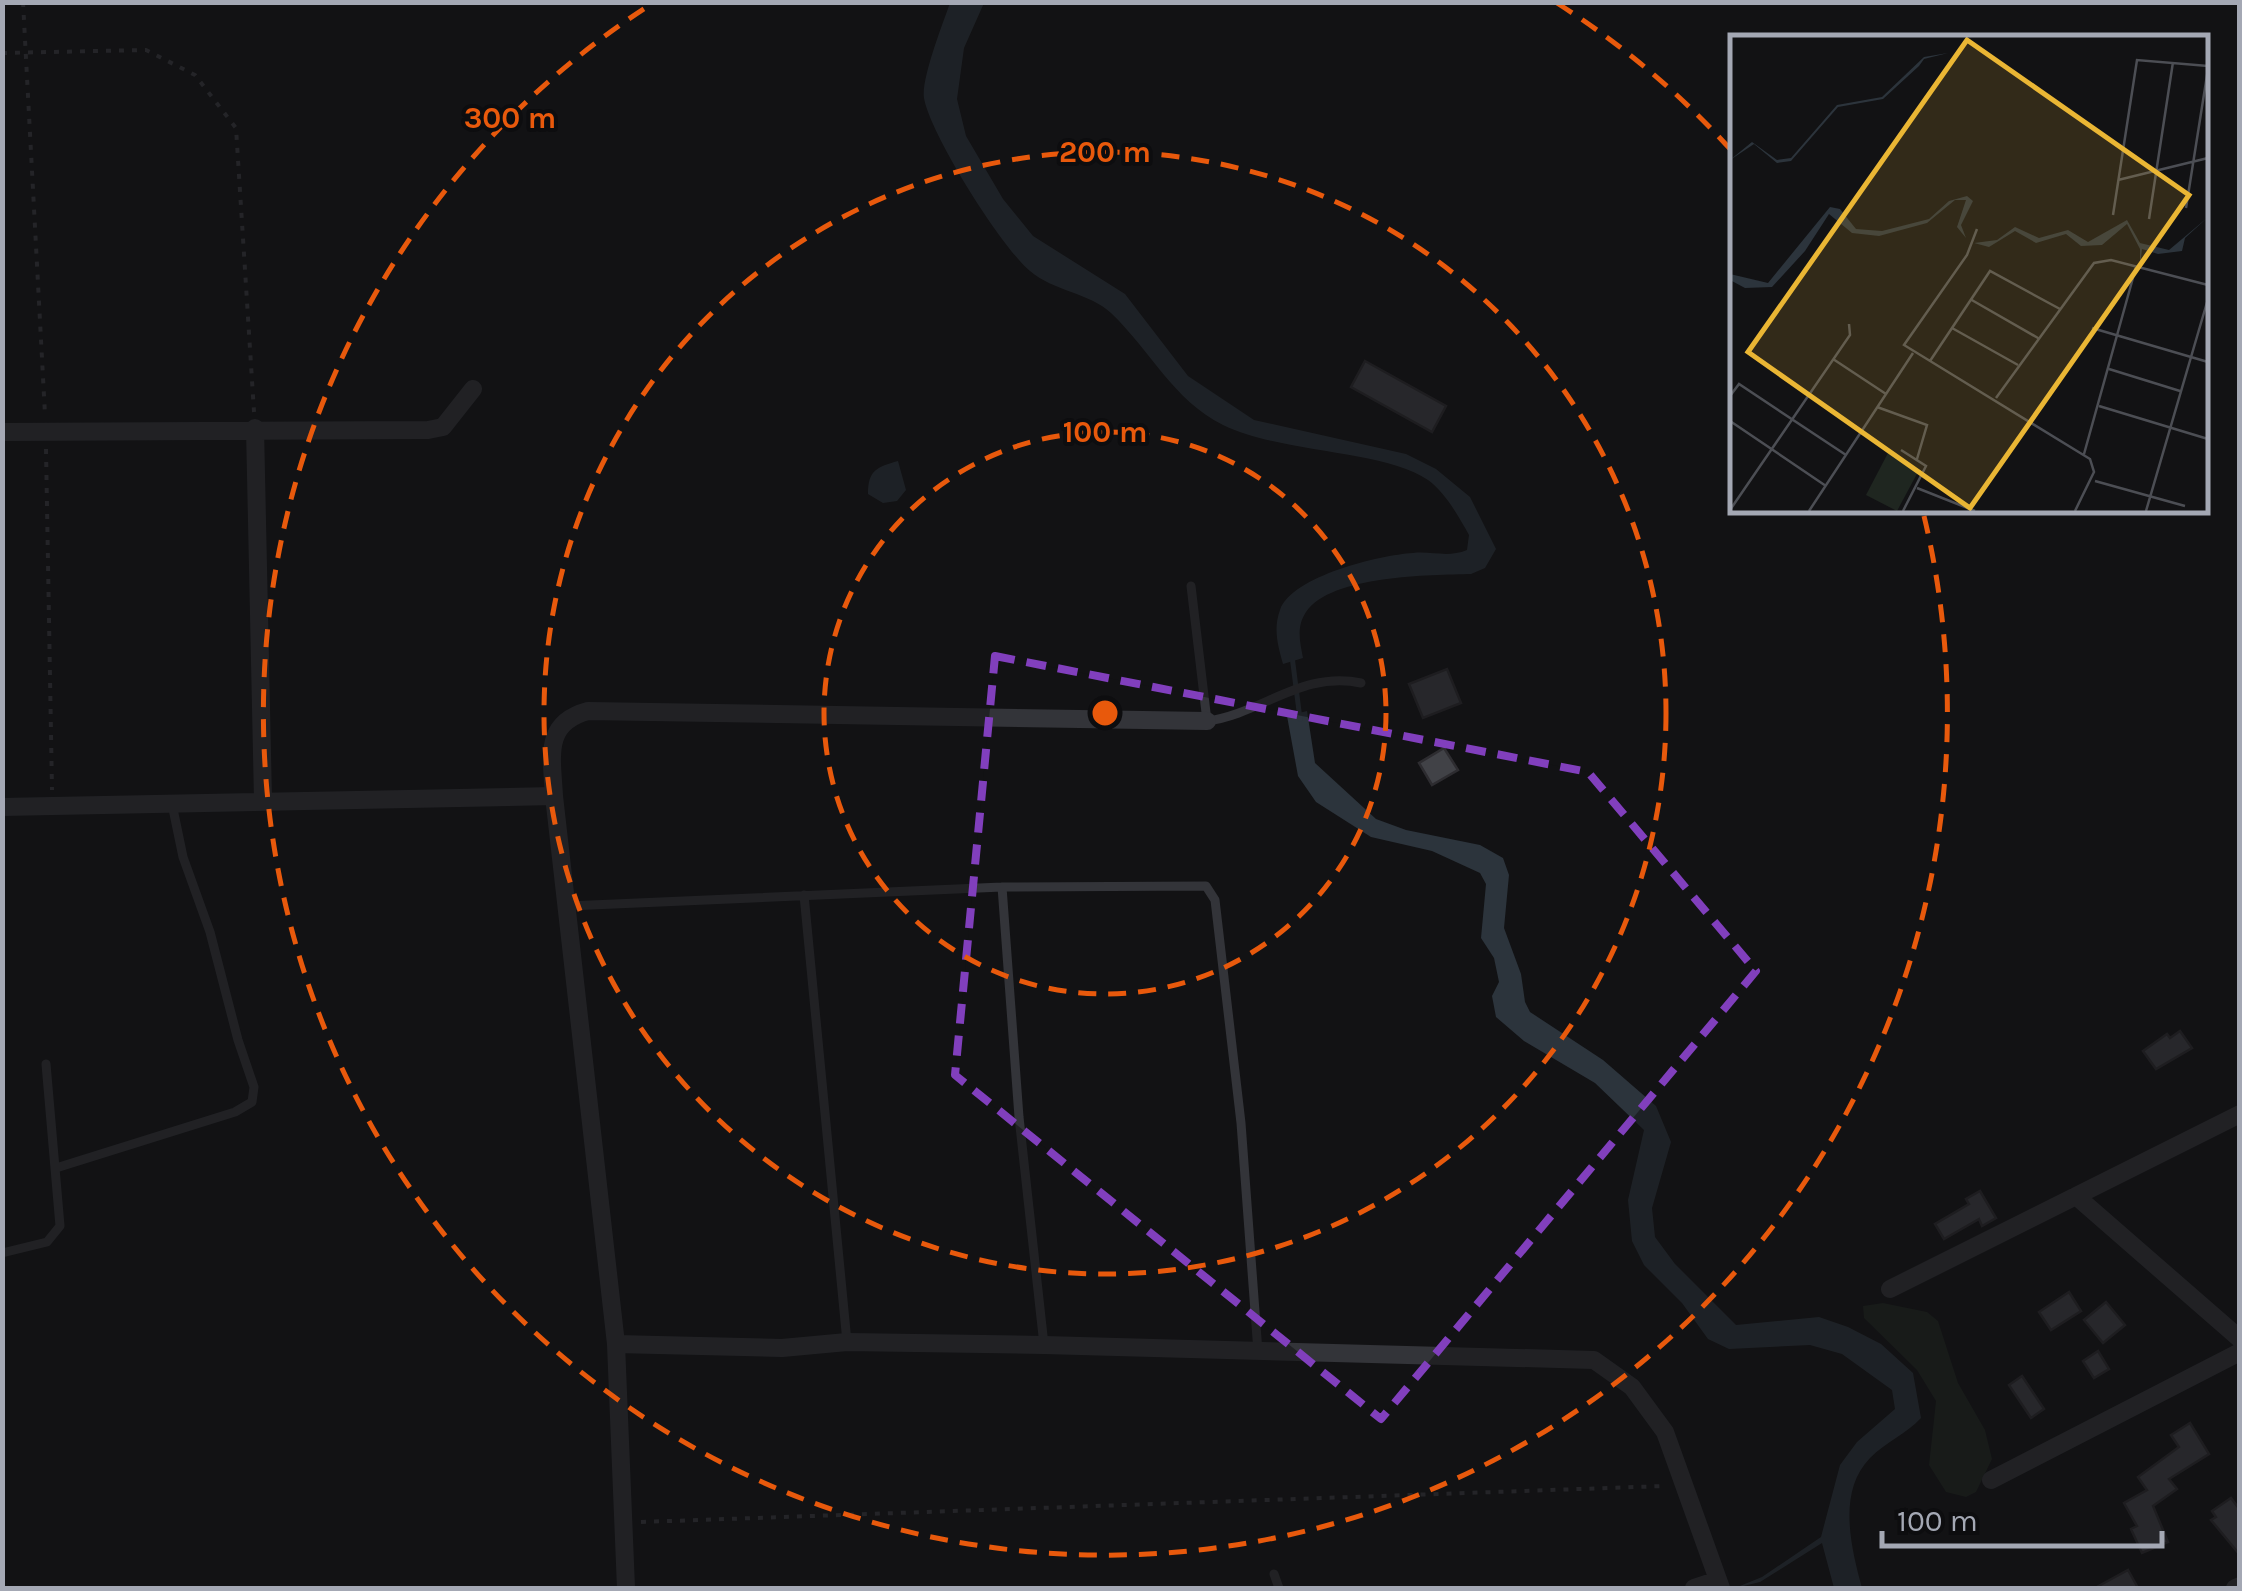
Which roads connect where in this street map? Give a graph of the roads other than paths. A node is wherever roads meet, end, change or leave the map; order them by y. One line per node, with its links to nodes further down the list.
1 (473, 389): 2 (street)
2 (255, 428): 3 (street); 8 (street)
3 (2, 432)
4 (1191, 586): 6 (lane)
5 (1361, 683): 6 (lane)
6 (1207, 721): 7 (street)
7 (554, 796): 8 (street); 13 (street)
8 (263, 800): 9 (street)
9 (172, 803): 10 (street); 16 (lane)
10 (2, 807)
11 (1002, 887): 12 (lane); 23 (lane); 24 (lane)
12 (804, 894): 13 (lane); 21 (lane)
13 (568, 906): 22 (street)
14 (46, 1064): 16 (lane)
15 (2240, 1114): 17 (street)
16 (56, 1168): 18 (lane)
17 (2076, 1196): 19 (street); 20 (street)
18 (2, 1254)
19 (1890, 1289)
20 (2240, 1339)
21 (846, 1342): 22 (street); 23 (street)
22 (616, 1344): 29 (street)
23 (1044, 1345): 24 (street)
24 (1258, 1352): 28 (street)
25 (2240, 1352): 26 (street)
26 (1991, 1480)
27 (1274, 1574): 30 (lane)
28 (1719, 1584): 31 (street)
29 (626, 1588)
30 (1279, 1588)
31 (1694, 1588)

